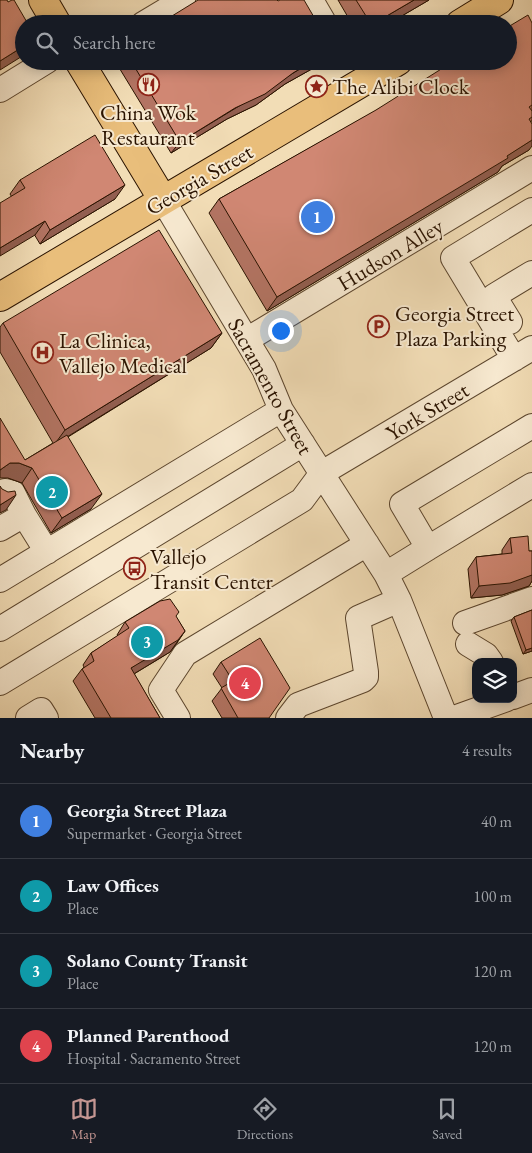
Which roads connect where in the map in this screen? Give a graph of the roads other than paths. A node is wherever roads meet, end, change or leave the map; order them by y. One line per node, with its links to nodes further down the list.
1 (43, 0): 5 (main road)
2 (183, 0): 6 (street)
3 (311, 0): 7 (street)
4 (499, 0): 8 (main road)
5 (52, 15)
6 (158, 15)
7 (320, 15)
8 (475, 15)
9 (32, 70): 12 (street)
10 (85, 70): 14 (main road, Sacramento Street)
11 (383, 70): 14 (main road, Georgia Street)
12 (0, 90)
13 (532, 168): 18 (street, Hudson Alley)
14 (163, 200): 17 (main road, Georgia Street); 18 (street, Sacramento Street)
15 (532, 210): 19 (street)
16 (532, 273): 19 (street)
17 (0, 297)
18 (248, 339): 20 (street, Sacramento Street)
19 (525, 353): 23 (street, York Street)
20 (281, 410): 22 (street, Sacramento Street); 30 (street)
21 (532, 426): 29 (street)
22 (303, 444): 23 (street, Sacramento Street); 35 (street)
23 (322, 473): 28 (street, Sacramento Street); 37 (street)
24 (532, 486): 29 (street)
25 (0, 493): 26 (street)
26 (24, 515): 27 (street); 30 (street)
27 (0, 529)
28 (367, 544): 31 (street, Sacramento Street); 41 (street)
29 (428, 548): 31 (street)
30 (47, 552): 32 (street)
31 (386, 574): 34 (street, Sacramento Street)
32 (0, 580)
33 (532, 599): 36 (street)
34 (400, 600): 42 (street); 43 (street, Sacramento Street)
35 (0, 629)
36 (488, 658)
37 (0, 684)
38 (523, 696): 44 (street)
39 (28, 718): 40 (street)
40 (46, 718)
41 (178, 718)
42 (288, 718)
43 (446, 718)
44 (454, 718)

